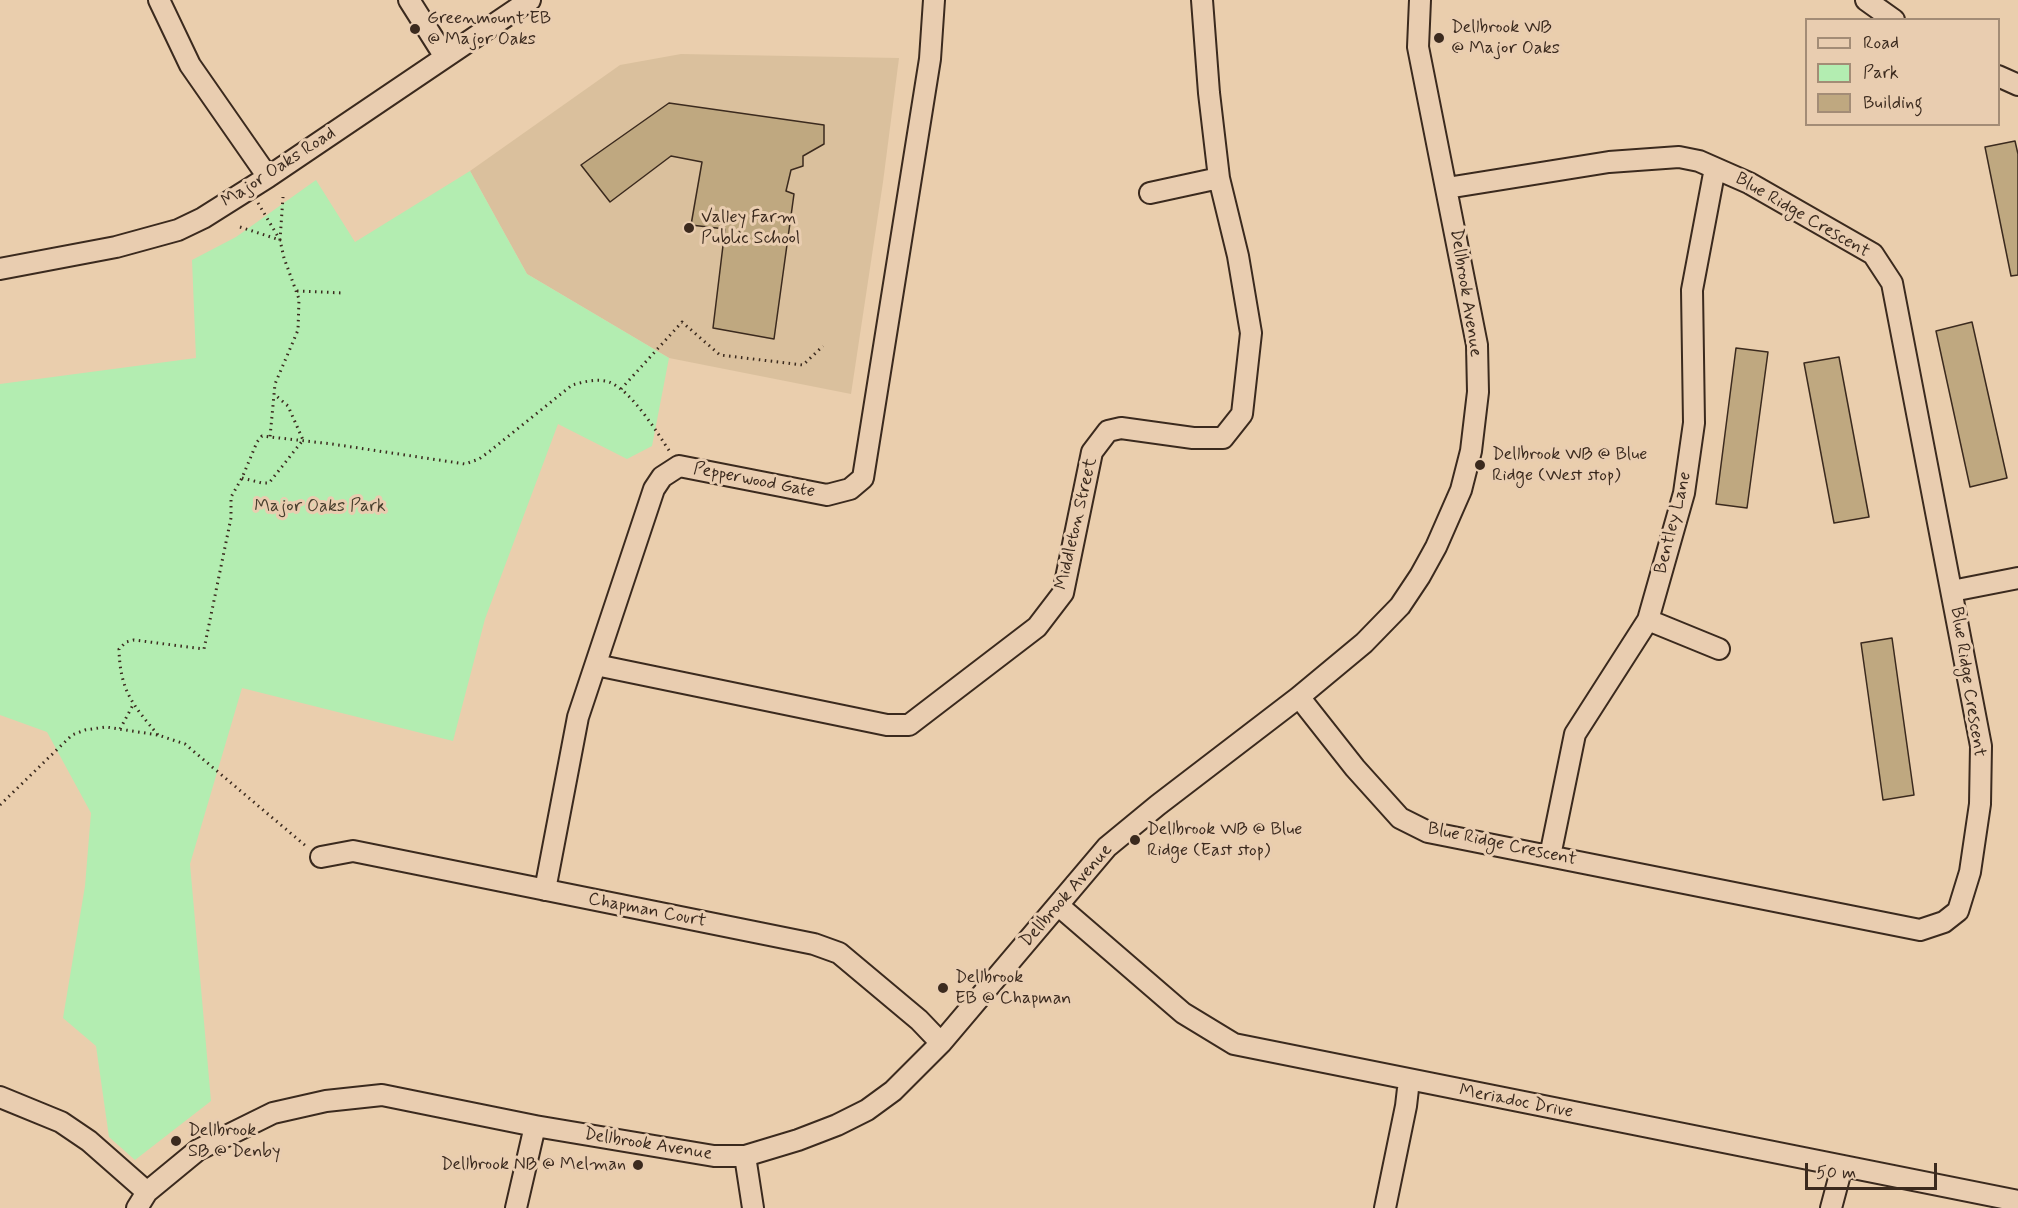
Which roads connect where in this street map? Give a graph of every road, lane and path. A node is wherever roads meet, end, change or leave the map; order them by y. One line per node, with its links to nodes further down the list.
1 (159, 0): 13 (street)
2 (409, 0): 9 (street)
3 (530, 0): 9 (street, Major Oaks Road)
4 (934, 0): 29 (street, Pepperwood Gate)
5 (1202, 0): 14 (street, Middleton Street)
6 (1420, 0): 15 (street, Dellbrook Avenue)
7 (1866, 0): 8 (street)
8 (1891, 18)
9 (445, 57): 13 (street, Major Oaks Road)
10 (2000, 77): 11 (street)
11 (2018, 85)
12 (1715, 168): 15 (street, Blue Ridge Crescent); 32 (street, Blue Ridge Crescent); 33 (street, Bentley Lane)
13 (268, 177): 16 (street, Major Oaks Road)
14 (1219, 178): 17 (street); 35 (street, Middleton Street)
15 (1447, 188): 36 (street, Dellbrook Avenue)
16 (250, 189): 20 (path); 21 (street, Major Oaks Road)
17 (1150, 193)
18 (283, 197): 20 (path)
19 (240, 227): 20 (path)
20 (280, 240): 22 (path)
21 (0, 269)
22 (296, 291): 23 (path); 26 (path)
23 (343, 293)
24 (822, 346): 25 (path)
25 (621, 389): 28 (path); 29 (path)
26 (274, 394): 27 (path); 28 (path)
27 (270, 436): 28 (path); 30 (path)
28 (303, 440): 30 (path)
29 (679, 466): 35 (street, Pepperwood Gate)
30 (242, 478): 37 (path)
31 (2018, 578): 32 (street)
32 (1952, 591): 41 (street, Blue Ridge Crescent)
33 (1648, 620): 34 (street); 41 (street, Bentley Lane)
34 (1719, 649)
35 (596, 665): 43 (street, Pepperwood Gate)
36 (1299, 697): 41 (street, Blue Ridge Crescent); 44 (street, Dellbrook Avenue)
37 (133, 705): 38 (path); 39 (path)
38 (120, 729): 39 (path); 40 (path)
39 (158, 735): 42 (path)
40 (0, 805)
41 (1550, 856)
42 (321, 857): 43 (street, Chapman Court)
43 (545, 890): 45 (street, Chapman Court)
44 (1059, 906): 45 (street, Dellbrook Avenue); 46 (street, Meriadoc Drive)
45 (941, 1043): 49 (street, Dellbrook Avenue)
46 (1409, 1080): 50 (street, Meriadoc Drive); 55 (street)
47 (0, 1097): 51 (street)
48 (535, 1126): 49 (street, Dellbrook Avenue); 51 (street, Dellbrook Avenue); 53 (street)
49 (744, 1156): 54 (street)
50 (1842, 1167): 52 (street, Meriadoc Drive); 56 (street)
51 (142, 1200)
52 (2018, 1202)
53 (516, 1208)
54 (753, 1208)
55 (1385, 1208)
56 (1831, 1208)

